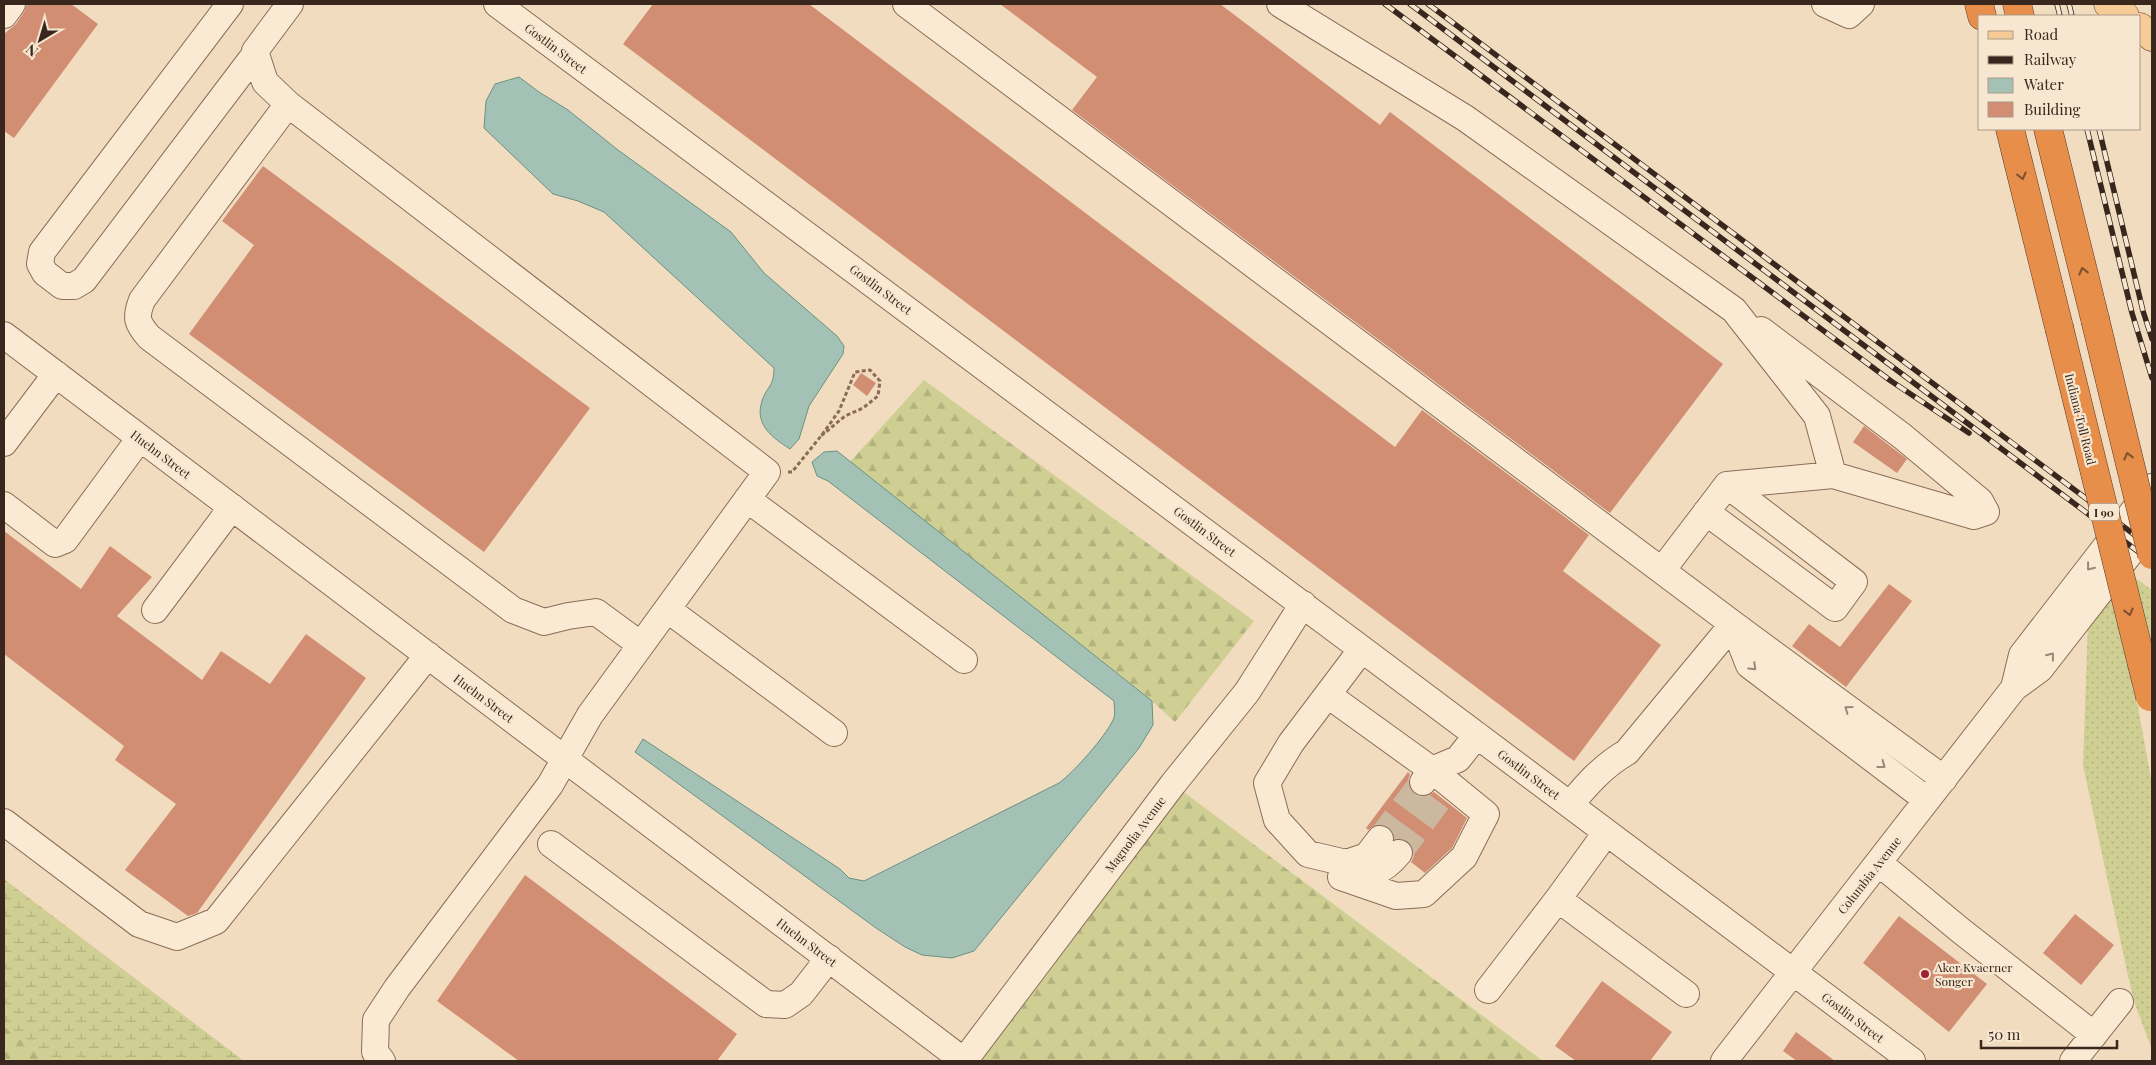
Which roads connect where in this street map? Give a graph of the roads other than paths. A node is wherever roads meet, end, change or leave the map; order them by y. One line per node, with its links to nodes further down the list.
1 (12, 4): 10 (street)
2 (230, 4): 14 (street)
3 (290, 4): 14 (street)
4 (496, 4): 33 (street, Gostlin Street)
5 (906, 4): 32 (street)
6 (1280, 4): 18 (street)
7 (1825, 4): 8 (street)
8 (1861, 4)
9 (2108, 4): 11 (main road)
10 (4, 15)
11 (2124, 15)
12 (2141, 28): 13 (main road)
13 (2152, 37)
14 (256, 54): 15 (street)
15 (288, 104): 26 (street); 37 (street)
16 (2010, 130): 43 (highway, Indiana Toll Road / I 90, one-way to 43, bridge)
17 (2048, 130): 31 (highway, one-way to 17, bridge)
18 (1734, 310): 23 (street); 23 (street)
19 (4, 335): 20 (street, Huehn Street)
20 (56, 374): 21 (street, Huehn Street); 22 (street)
21 (140, 438): 27 (street); 28 (street, Huehn Street)
22 (4, 443)
23 (1833, 475): 24 (street)
24 (1727, 485): 29 (street); 29 (street)
25 (2152, 486): 41 (street, Columbia Avenue, one-way to 41)
26 (748, 499): 34 (street); 40 (street)
27 (4, 505)
28 (232, 507): 35 (street); 39 (street, Huehn Street)
29 (1706, 512): 32 (street)
30 (2152, 525): 41 (street, Columbia Avenue, one-way to 30)
31 (2152, 555)
32 (1663, 570): 36 (street)
33 (1303, 604): 38 (street, Gostlin Street); 65 (street, Magnolia Avenue)
34 (667, 609): 37 (street); 44 (street)
35 (155, 610)
36 (1732, 624): 47 (street, one-way to 36); 49 (street, one-way to 49); 50 (street)
37 (641, 645): 46 (street)
38 (1362, 649): 42 (street); 45 (street, Gostlin Street)
39 (428, 655): 46 (street, Huehn Street); 51 (street)
40 (964, 660)
41 (2014, 688): 47 (street, Columbia Avenue)
42 (1328, 695): 48 (street); 54 (street)
43 (2151, 703)
44 (834, 733)
45 (1477, 735): 48 (street); 50 (street, Gostlin Street)
46 (564, 759): 58 (street, Huehn Street); 64 (street)
47 (1944, 779): 49 (street, Columbia Avenue)
48 (1437, 784): 56 (street)
49 (1928, 800): 55 (street, Columbia Avenue)
50 (1570, 805): 52 (street, Gostlin Street)
51 (4, 822)
52 (1606, 833): 57 (street); 59 (street, Gostlin Street)
53 (551, 844): 58 (street)
54 (1308, 854): 56 (street); 56 (street)
55 (1879, 863): 59 (street, Columbia Avenue); 63 (street)
56 (1341, 876)
57 (1558, 899): 60 (street); 61 (street)
58 (828, 958): 65 (street, Huehn Street)
59 (1794, 972): 66 (street, Columbia Avenue); 67 (street, Gostlin Street)
60 (1488, 990)
61 (1686, 994)
62 (2120, 1002): 63 (street)
63 (2094, 1035): 68 (street)
64 (382, 1061)
65 (964, 1061)
66 (1724, 1061)
67 (1912, 1061)
68 (2073, 1061)

